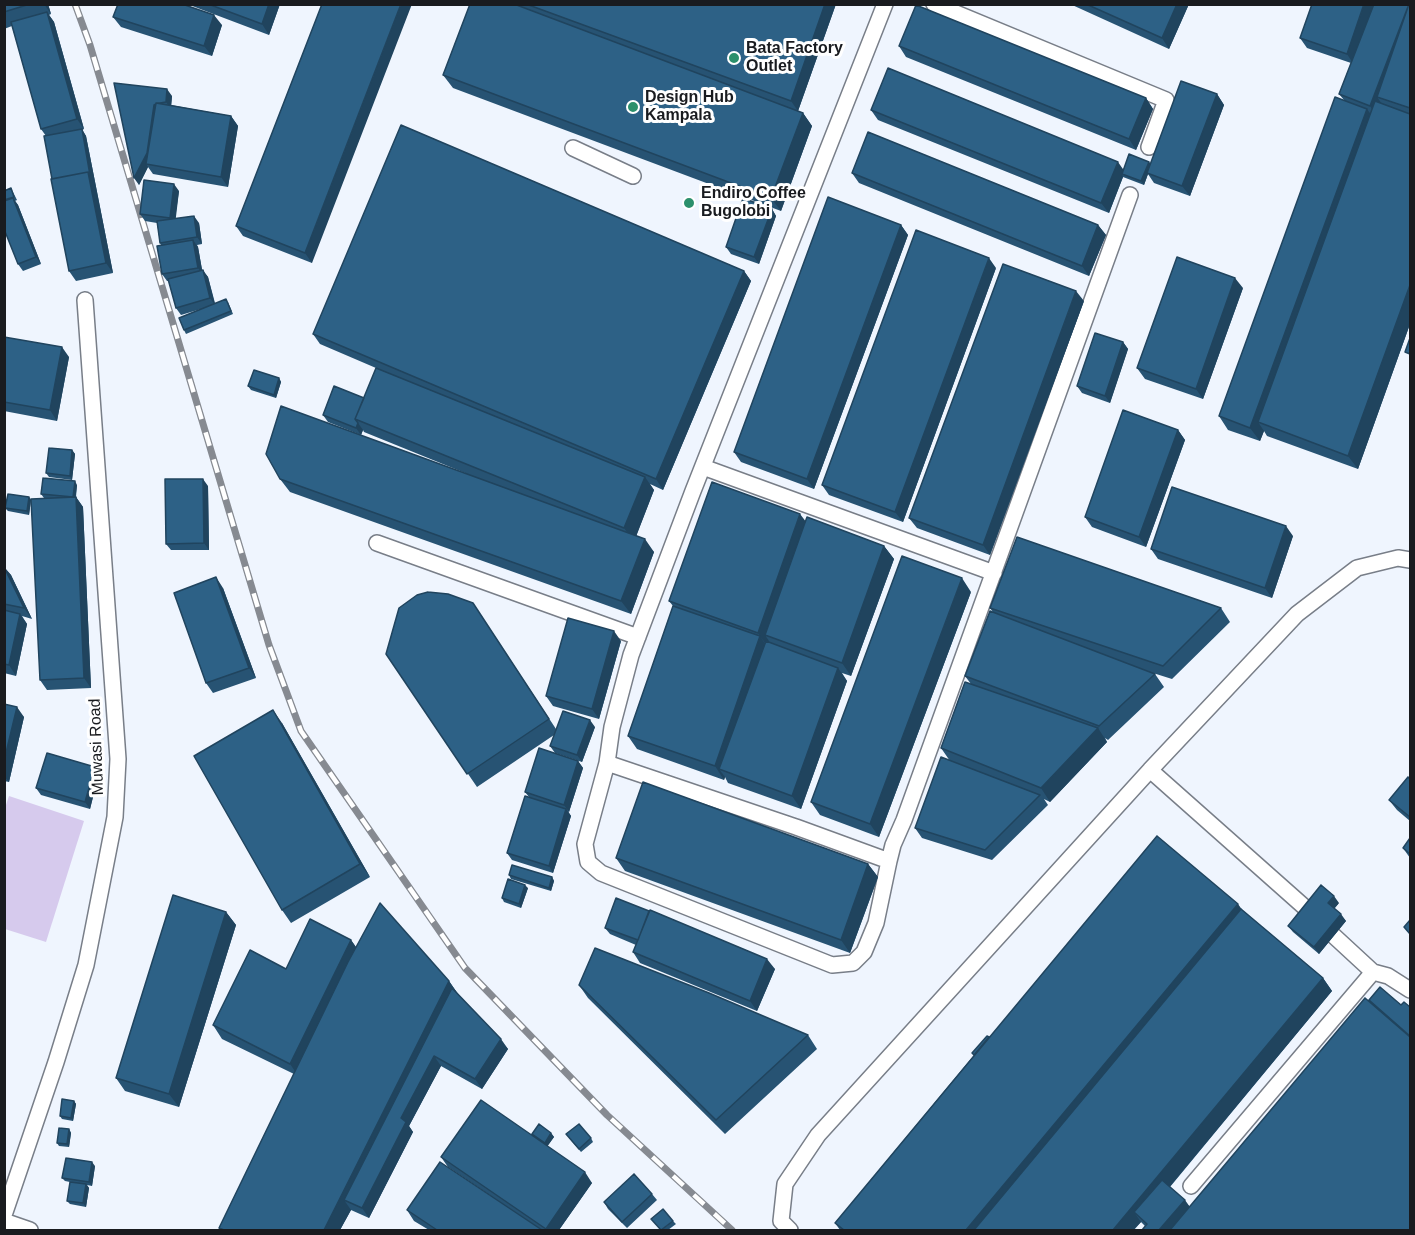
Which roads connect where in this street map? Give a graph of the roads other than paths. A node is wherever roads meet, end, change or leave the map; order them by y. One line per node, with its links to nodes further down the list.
1 (885, 4): 8 (lane)
2 (934, 4): 3 (lane)
3 (1149, 147)
4 (573, 148): 5 (lane)
5 (633, 176)
6 (1130, 195): 11 (lane)
7 (85, 300): 21 (lane, Muwasi Road)
8 (703, 467): 11 (lane); 12 (lane)
9 (377, 543): 12 (lane)
10 (1410, 560): 14 (lane)
11 (994, 573): 15 (lane)
12 (638, 637): 13 (lane)
13 (607, 763): 15 (lane); 15 (lane)
14 (1150, 770): 16 (lane); 24 (lane)
15 (889, 861)
16 (1310, 912)
17 (1334, 936): 18 (lane)
18 (1373, 972): 19 (lane); 20 (lane)
19 (1410, 990)
20 (1191, 1186)
21 (4, 1215)
22 (4, 1221): 23 (lane)
23 (30, 1230)
24 (790, 1230)

